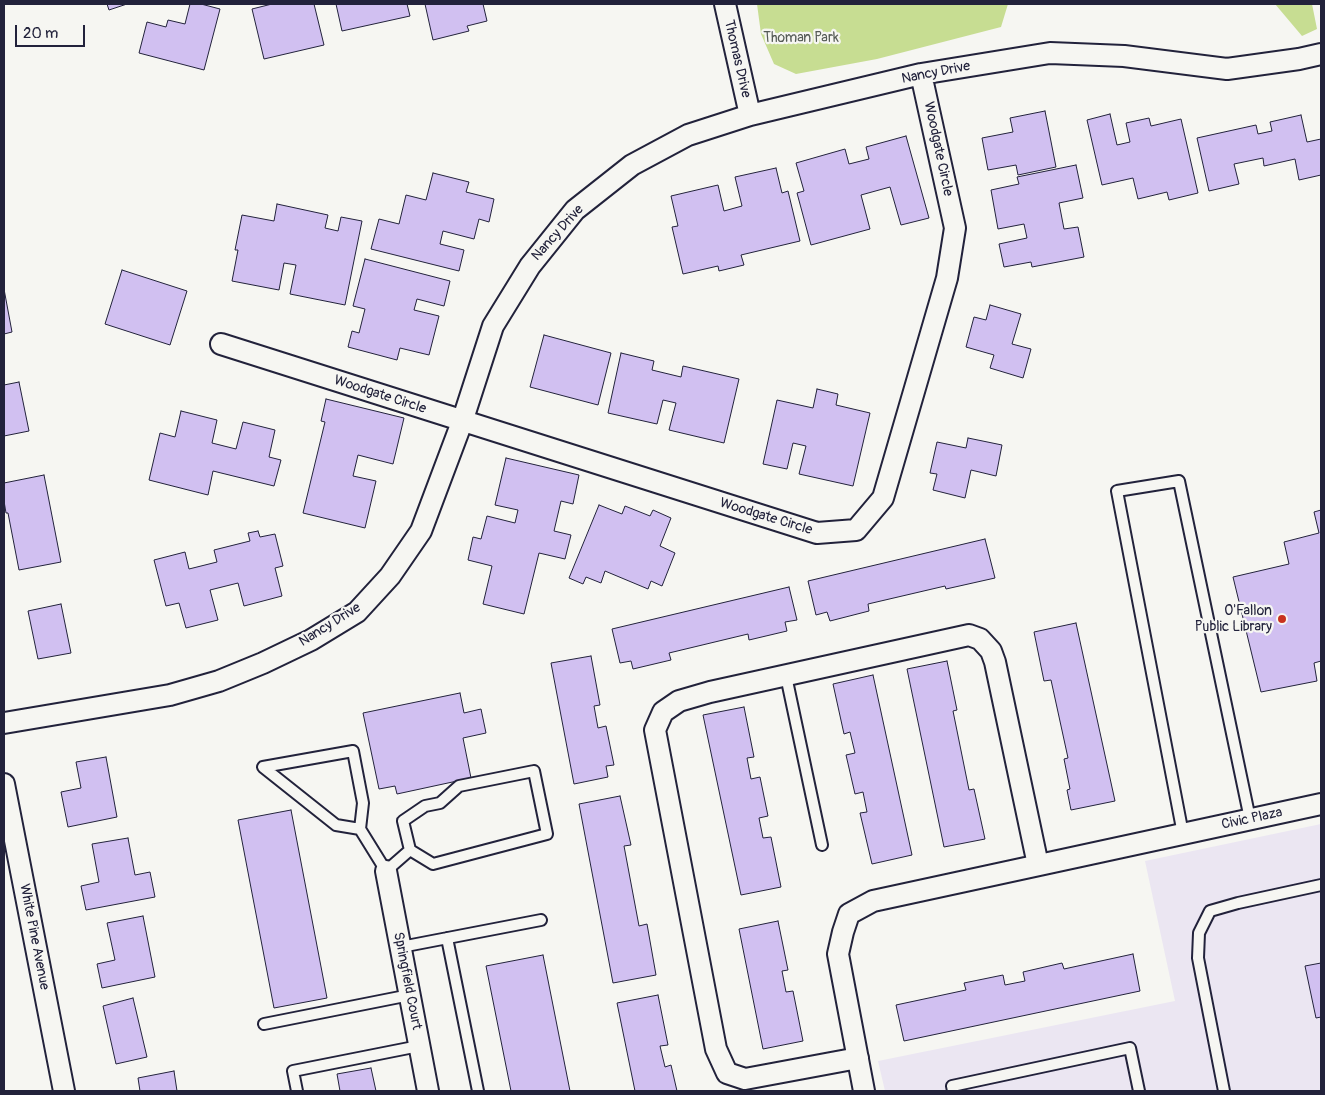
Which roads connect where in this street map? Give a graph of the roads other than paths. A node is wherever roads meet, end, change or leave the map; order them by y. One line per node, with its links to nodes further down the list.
1 (725, 4): 4 (street, Thomas Drive)
2 (1321, 54): 3 (street, Nancy Drive)
3 (921, 74): 4 (street, Nancy Drive); 6 (street, Woodgate Circle)
4 (750, 115): 6 (street, Nancy Drive)
5 (221, 344): 6 (street, Woodgate Circle)
6 (462, 422): 8 (street, Nancy Drive)
7 (786, 676): 14 (lane); 16 (street); 25 (street)
8 (4, 723)
9 (4, 784): 26 (street, White Pine Avenue)
10 (1321, 804): 11 (street, Civic Plaza)
11 (1250, 819): 13 (street, Civic Plaza); 13 (lane)
12 (360, 829): 12 (lane); 17 (lane)
13 (1183, 834): 16 (street, Civic Plaza)
14 (822, 845)
15 (410, 850): 15 (lane); 17 (lane)
16 (1038, 865): 25 (street, Civic Plaza)
17 (386, 871): 21 (street, Springfield Court)
18 (1321, 885): 33 (lane)
19 (541, 920): 20 (lane)
20 (447, 938): 21 (lane); 29 (lane)
21 (400, 947): 22 (street, Springfield Court)
22 (410, 995): 23 (lane); 24 (street, Springfield Court)
23 (264, 1024)
24 (419, 1046): 27 (lane); 28 (street, Springfield Court)
25 (858, 1058): 30 (street, Civic Plaza)
26 (64, 1091)
27 (297, 1091)
28 (428, 1091)
29 (478, 1091)
30 (864, 1091)
31 (953, 1091): 32 (lane)
32 (1139, 1091)
33 (1224, 1091)

